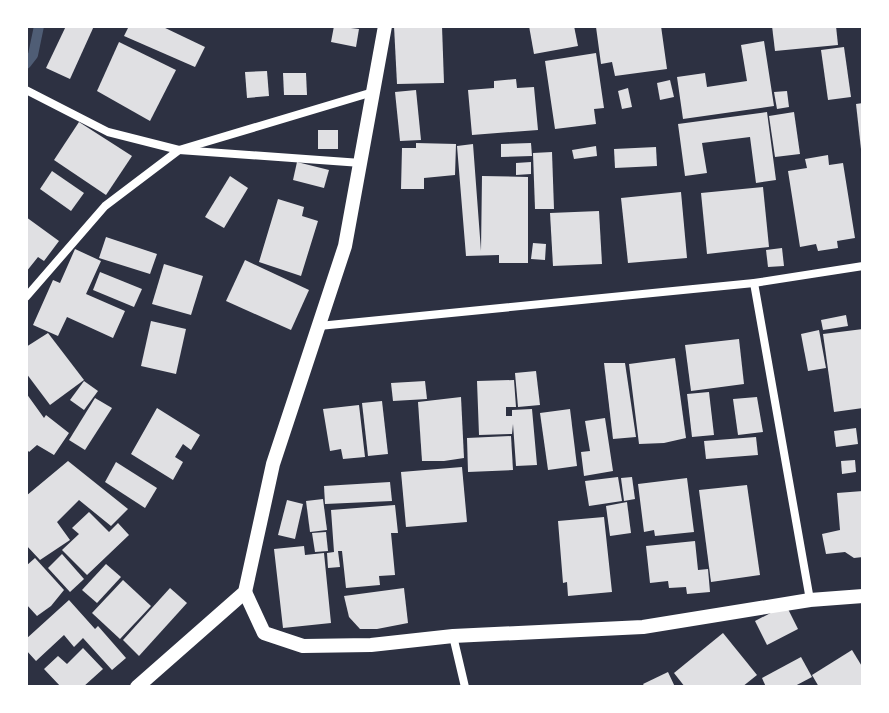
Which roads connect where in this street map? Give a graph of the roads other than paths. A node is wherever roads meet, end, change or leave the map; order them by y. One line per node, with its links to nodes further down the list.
1 (385, 26): 3 (street)
2 (26, 90): 4 (street)
3 (374, 92): 4 (street); 5 (street)
4 (179, 150): 5 (street); 8 (street)
5 (361, 163): 9 (street)
6 (863, 266): 7 (street)
7 (754, 283): 9 (street); 12 (street)
8 (26, 297)
9 (318, 326): 10 (street)
10 (245, 592): 13 (street); 14 (street)
11 (863, 596): 12 (street)
12 (810, 600): 13 (street)
13 (453, 636): 15 (street)
14 (137, 687)
15 (465, 687)

